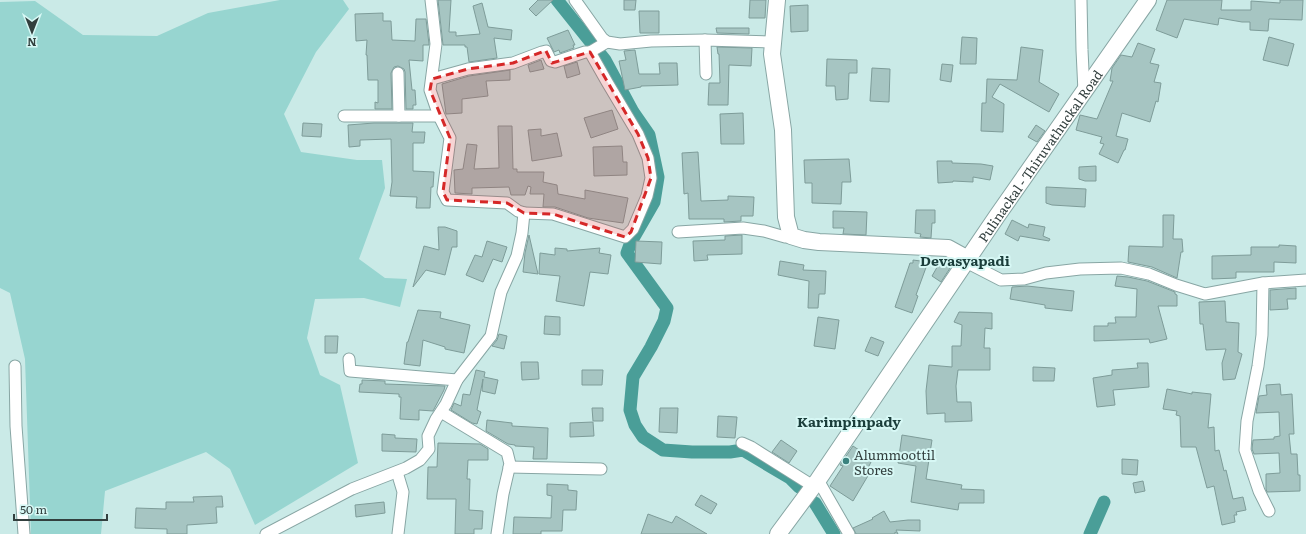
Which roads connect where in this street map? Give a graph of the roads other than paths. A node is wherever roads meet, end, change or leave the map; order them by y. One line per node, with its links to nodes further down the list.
1 (431, 0): 12 (street)
2 (574, 0): 7 (street)
3 (777, 0): 8 (main road)
4 (1148, 0): 13 (main road, Pulinackal - Thiruvathuckal Road)
5 (1081, 5): 13 (street)
6 (705, 40): 7 (street); 8 (street); 11 (street)
7 (607, 42): 9 (street)
8 (773, 42): 19 (main road)
9 (592, 51): 12 (street); 17 (street)
10 (398, 73): 15 (street)
11 (706, 74)
12 (432, 79): 16 (street)
13 (1084, 92): 20 (main road, Pulinackal - Thiruvathuckal Road)
14 (344, 116): 15 (street)
15 (399, 116): 16 (street)
16 (439, 116): 17 (street)
17 (524, 213): 25 (street)
18 (678, 232): 19 (street)
19 (791, 236): 20 (main road)
20 (967, 261): 22 (street); 31 (main road, Pulinackal - Thiruvathuckal Road)
21 (1306, 280): 22 (street)
22 (1263, 283): 32 (street)
23 (349, 359): 25 (street)
24 (15, 366): 33 (street)
25 (458, 380): 26 (street)
26 (441, 412): 28 (street); 30 (street)
27 (742, 444): 31 (street)
28 (509, 467): 29 (street); 36 (street)
29 (601, 469)
30 (397, 472): 34 (street); 35 (street)
31 (814, 486): 37 (main road, Pulinackal - Thiruvathuckal Road); 38 (street)
32 (1269, 511)
33 (24, 534)
34 (266, 534)
35 (398, 534)
36 (497, 534)
37 (778, 534)
38 (849, 534)

